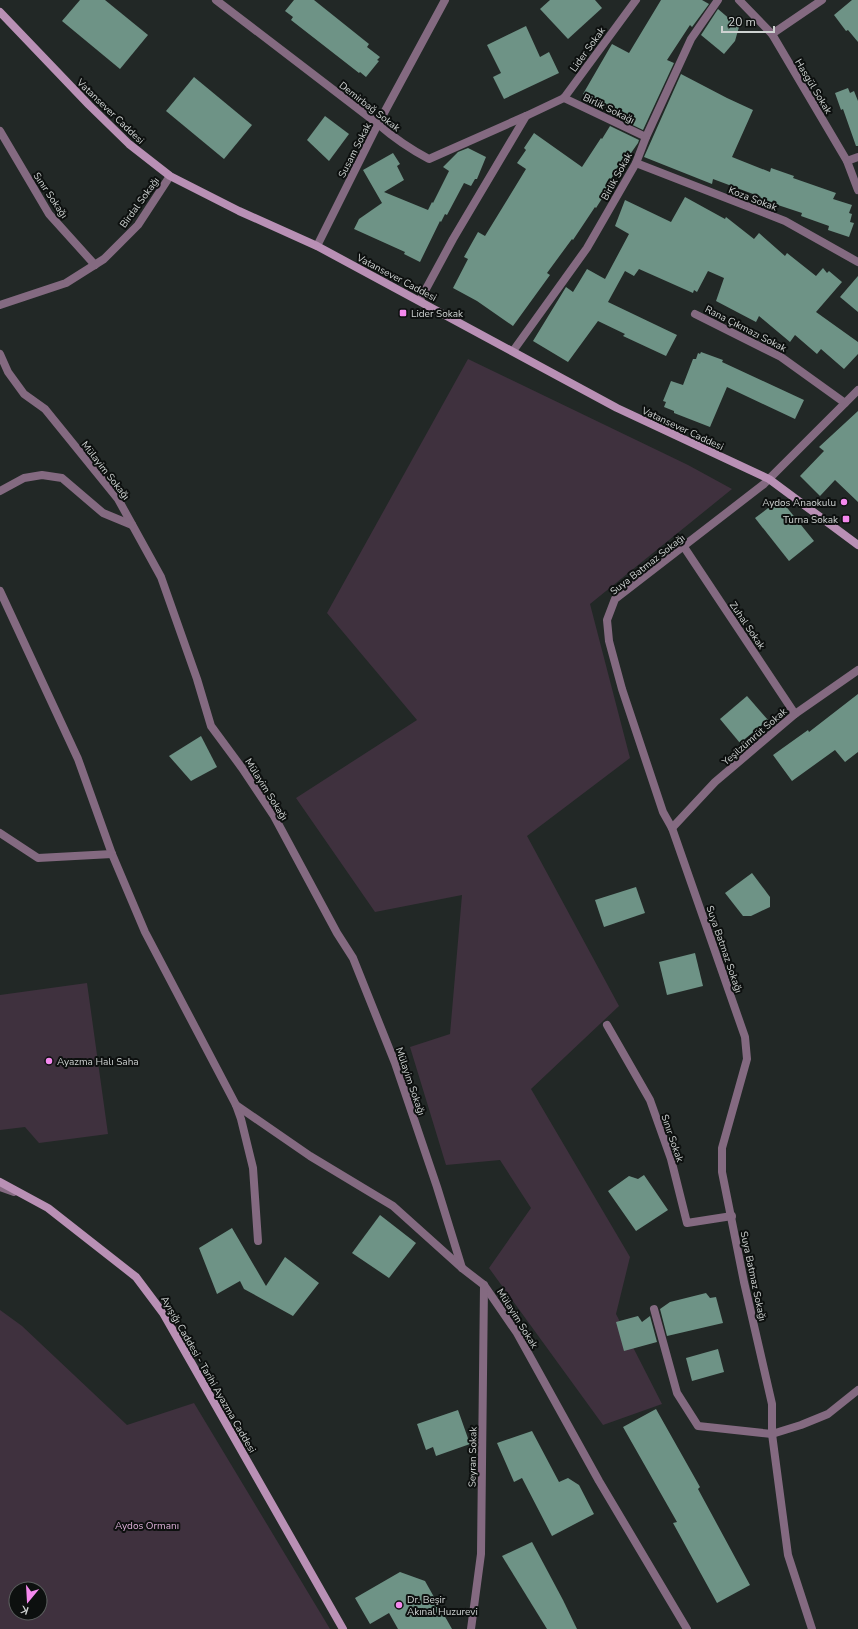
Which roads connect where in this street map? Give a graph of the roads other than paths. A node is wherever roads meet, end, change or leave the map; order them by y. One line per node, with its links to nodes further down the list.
1 (216, 0): 11 (street, Demirbağ Sokak)
2 (445, 0): 11 (street, Susam Sokak)
3 (636, 0): 9 (street, Lider Sokak)
4 (718, 0): 13 (street, Birlik Sokak)
5 (739, 0): 8 (street, Hasgül Sokak)
6 (822, 0): 8 (street)
7 (1, 14): 17 (main road, Vatansever Caddesi)
8 (772, 34): 15 (street, Hasgül Sokak)
9 (564, 98): 10 (street, Lider Sokak); 13 (street, Birlik Sokağı)
10 (526, 116): 11 (street, Demirbağ Sokak); 22 (street)
11 (378, 124): 19 (street, Susam Sokak)
12 (0, 131): 21 (street, Sınır Sokağı)
13 (646, 137): 16 (street, Birlik Sokak)
14 (858, 157): 15 (street)
15 (847, 161): 18 (street, Hasgül Sokak)
16 (636, 163): 20 (street, Koza Sokak); 25 (street, Birlik Sokak)
17 (170, 176): 19 (main road, Vatansever Caddesi); 21 (street, Birdal Sokağı)
18 (858, 190)
19 (317, 246): 22 (main road, Vatansever Caddesi)
20 (858, 262)
21 (94, 265): 23 (street, Birdal Sokağı)
22 (420, 300): 25 (main road, Vatansever Caddesi)
23 (0, 305)
24 (695, 314): 28 (street, Rana Çıkmazı Sokak)
25 (513, 351): 29 (main road, Vatansever Caddesi)
26 (0, 354): 31 (street, Mülayim Sokağı)
27 (858, 390): 28 (street, Suya Batmaz Sokağı)
28 (845, 403): 29 (street, Suya Batmaz Sokağı)
29 (769, 479): 32 (main road, Vatansever Caddesi); 33 (street, Suya Batmaz Sokağı)
30 (0, 491): 31 (street)
31 (132, 525): 47 (street, Mülayim Sokağı)
32 (858, 545)
33 (684, 547): 36 (street, Zuhal Sokak); 37 (street, Suya Batmaz Sokağı)
34 (0, 591): 39 (street)
35 (858, 670): 36 (street, Yeşilzümrüt Sokak)
36 (795, 714): 37 (street, Yeşilzümrüt Sokak)
37 (672, 828): 45 (street, Suya Batmaz Sokağı)
38 (0, 833): 39 (street)
39 (112, 854): 41 (street)
40 (607, 1025): 45 (street, Sınır Sokak)
41 (236, 1105): 46 (street); 47 (street, Mülayim Sokak)
42 (0, 1182): 44 (main road, Ayışığı Caddesi - Tarihi Ayazma Caddesi)
43 (0, 1187): 44 (street)
44 (24, 1195): 52 (main road, Ayışığı Caddesi - Tarihi Ayazma Caddesi)
45 (732, 1216): 51 (street, Suya Batmaz Sokağı)
46 (258, 1241)
47 (462, 1268): 48 (street, Mülayim Sokak)
48 (484, 1285): 53 (street, Seyran Sokak); 54 (street, Mülayim Sokak)
49 (654, 1309): 51 (street)
50 (858, 1390): 51 (street)
51 (772, 1434): 55 (street, Suya Batmaz Sokağı)
52 (343, 1629)
53 (471, 1629)
54 (687, 1629)
55 (812, 1629)

